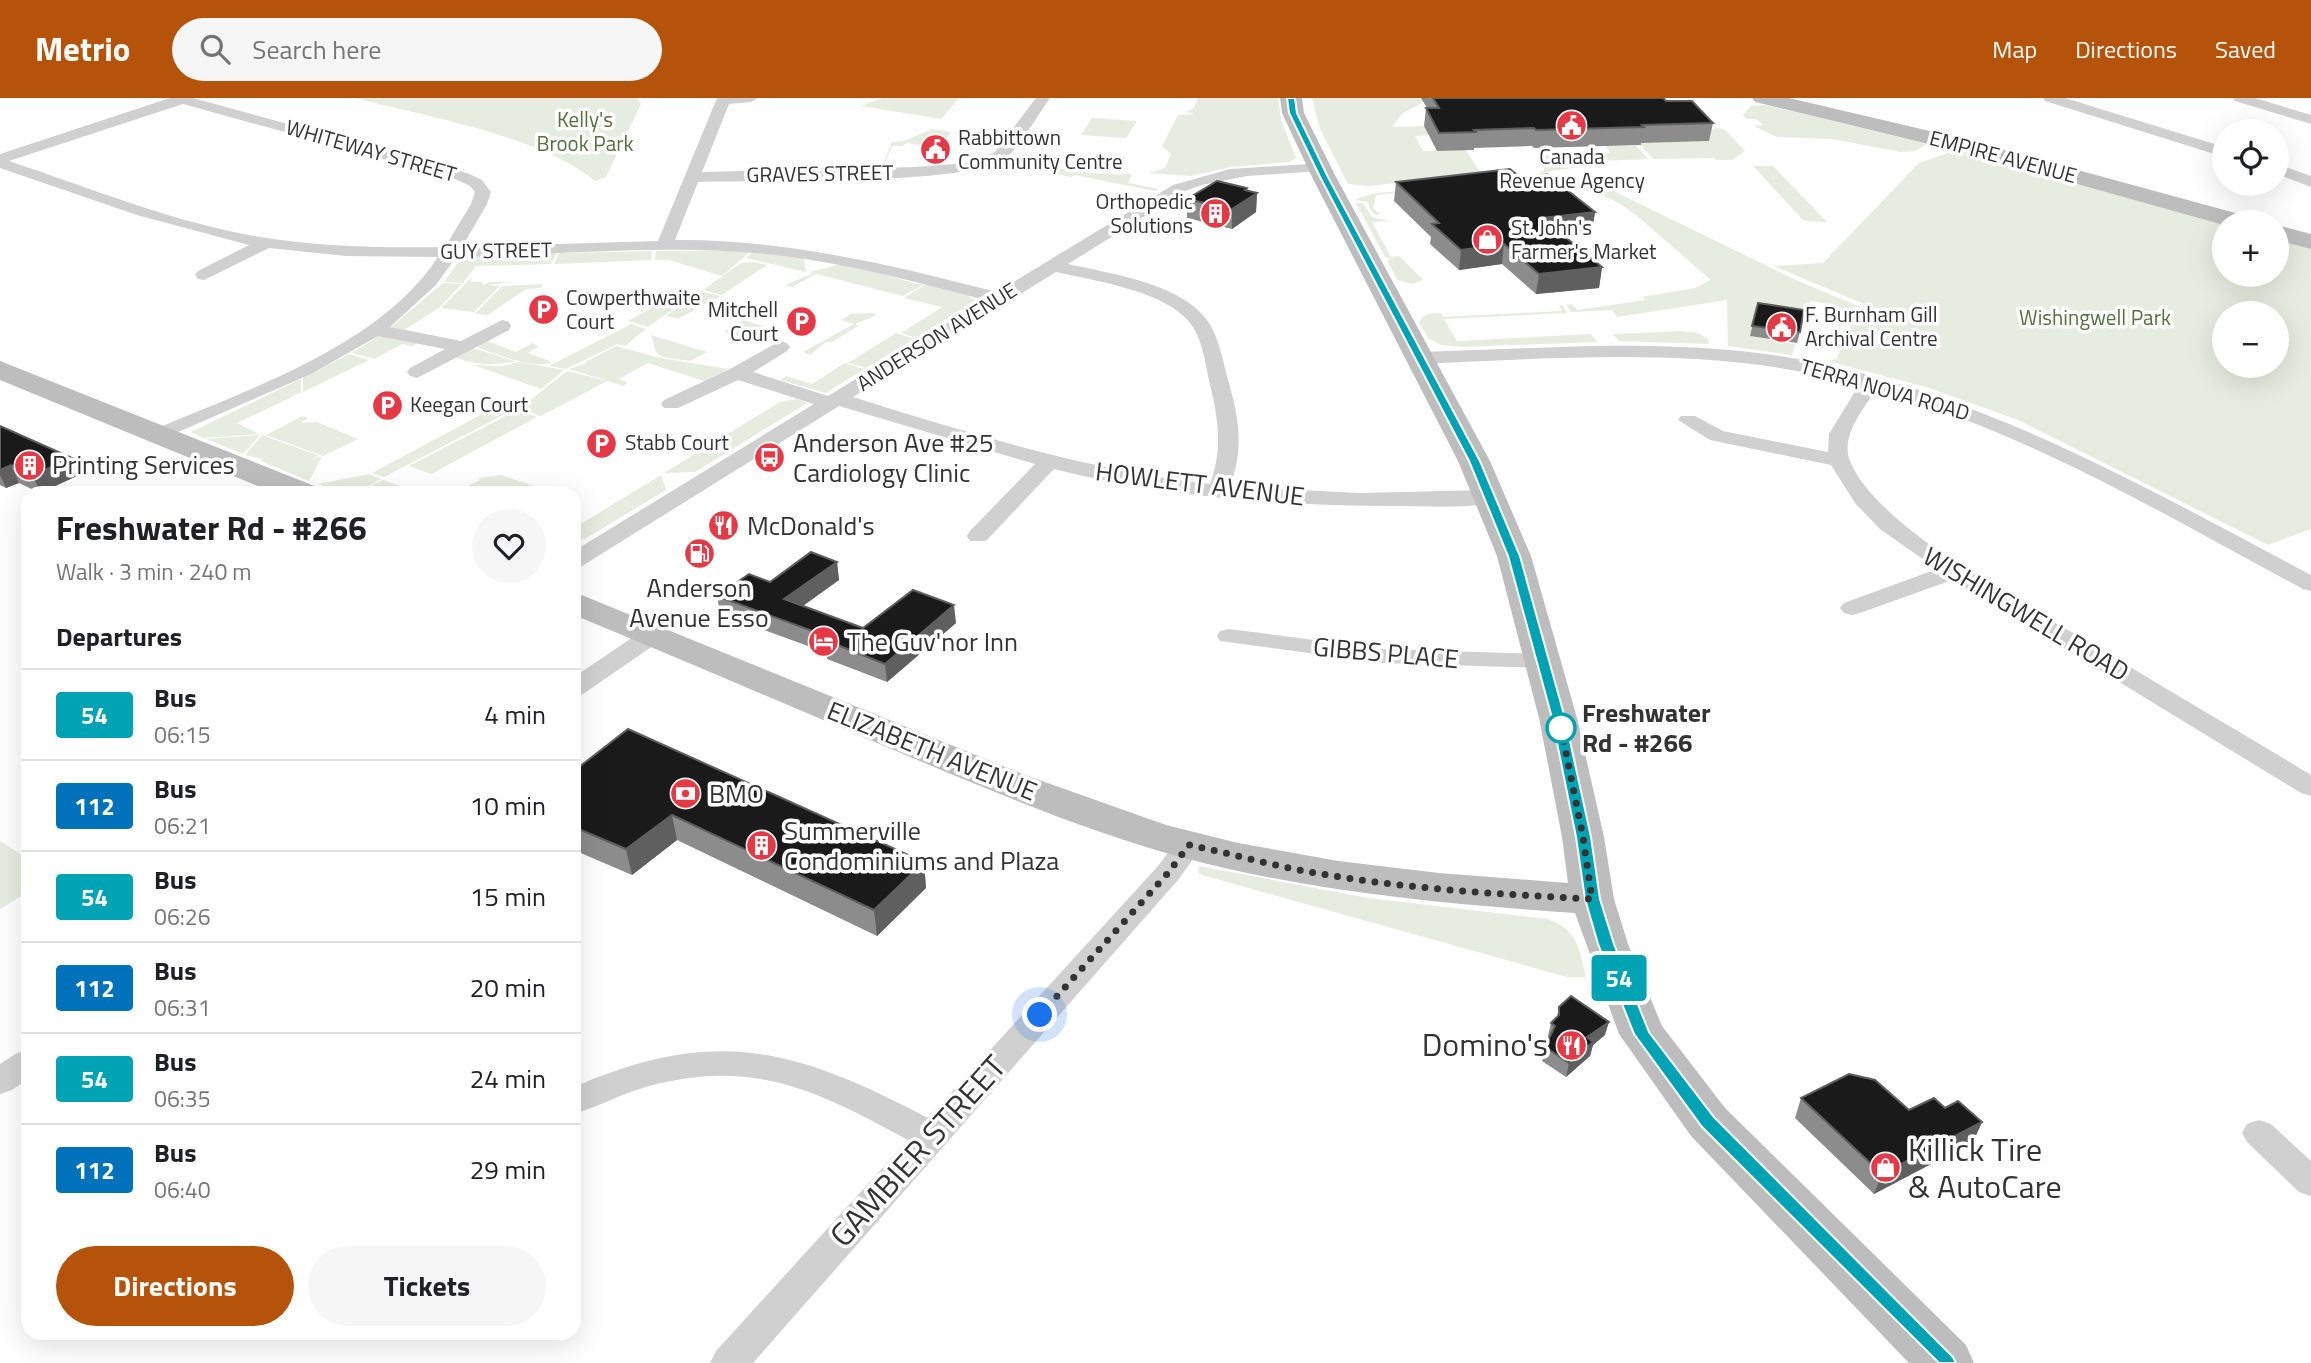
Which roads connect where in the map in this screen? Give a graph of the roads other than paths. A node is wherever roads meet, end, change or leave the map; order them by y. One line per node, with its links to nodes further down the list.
1 (751, 98): 9 (street)
2 (1043, 98): 16 (street, GRAVES STREET)
3 (1291, 98): 11 (main road)
4 (1305, 98): 11 (main road)
5 (1762, 98): 18 (main road, EMPIRE AVENUE)
6 (2050, 98): 12 (street)
7 (2240, 98): 10 (street)
8 (181, 99): 13 (street); 23 (street, WHITEWAY STREET)
9 (724, 99): 16 (street)
10 (2311, 120)
11 (1300, 125): 14 (main road)
12 (2212, 148)
13 (0, 161): 21 (street, GUY STREET)
14 (1318, 166): 24 (street, ANDERSON AVENUE); 31 (main road)
15 (2289, 174): 17 (street)
16 (692, 177): 22 (street)
17 (2311, 182)
18 (2212, 214)
19 (2289, 236): 20 (main road)
20 (2311, 242)
21 (266, 243): 23 (street, GUY STREET); 25 (street)
22 (664, 246): 23 (street, GUY STREET); 26 (street, GUY STREET)
23 (449, 252): 28 (street, WHITEWAY STREET)
24 (1054, 266): 26 (street, ANDERSON AVENUE); 43 (street)
25 (204, 275)
26 (999, 298): 36 (street, ANDERSON AVENUE)
27 (502, 326): 29 (street)
28 (373, 329): 29 (street); 39 (street, WHITEWAY STREET)
29 (464, 347): 33 (street)
30 (780, 347): 34 (street)
31 (1420, 358): 35 (street, TERRA NOVA ROAD); 44 (main road)
32 (0, 370): 39 (main road)
33 (418, 372)
34 (737, 373): 36 (street); 37 (street)
35 (1871, 382): 40 (street); 48 (street, TERRA NOVA ROAD)
36 (834, 401): 41 (street, HOWLETT AVENUE); 46 (street, ANDERSON AVENUE)
37 (671, 404)
38 (1688, 420): 40 (street)
39 (160, 434): 42 (main road)
40 (1838, 460): 47 (street, WISHINGWELL ROAD)
41 (1049, 462): 43 (street, HOWLETT AVENUE); 45 (street)
42 (287, 486)
43 (1218, 491): 44 (street, HOWLETT AVENUE)
44 (1489, 497): 53 (main road)
45 (978, 536)
46 (581, 557)
47 (1954, 571): 50 (street); 55 (street, WISHINGWELL ROAD)
48 (2311, 584)
49 (581, 605): 51 (main road, ELIZABETH AVENUE)
50 (1852, 608)
51 (651, 636): 54 (street); 56 (main road, ELIZABETH AVENUE)
52 (1229, 636): 53 (street, GIBBS PLACE)
53 (1544, 661): 57 (main road)
54 (581, 684)
55 (2311, 788)
56 (1189, 845): 57 (main road, ELIZABETH AVENUE); 62 (street, GAMBIER STREET)
57 (1592, 899): 65 (main road)
58 (21, 1067): 59 (street)
59 (0, 1081)
60 (581, 1098): 62 (street)
61 (2259, 1133): 63 (street)
62 (931, 1136): 64 (street, GAMBIER STREET)
63 (2311, 1182)
64 (729, 1363)
65 (1946, 1363)

